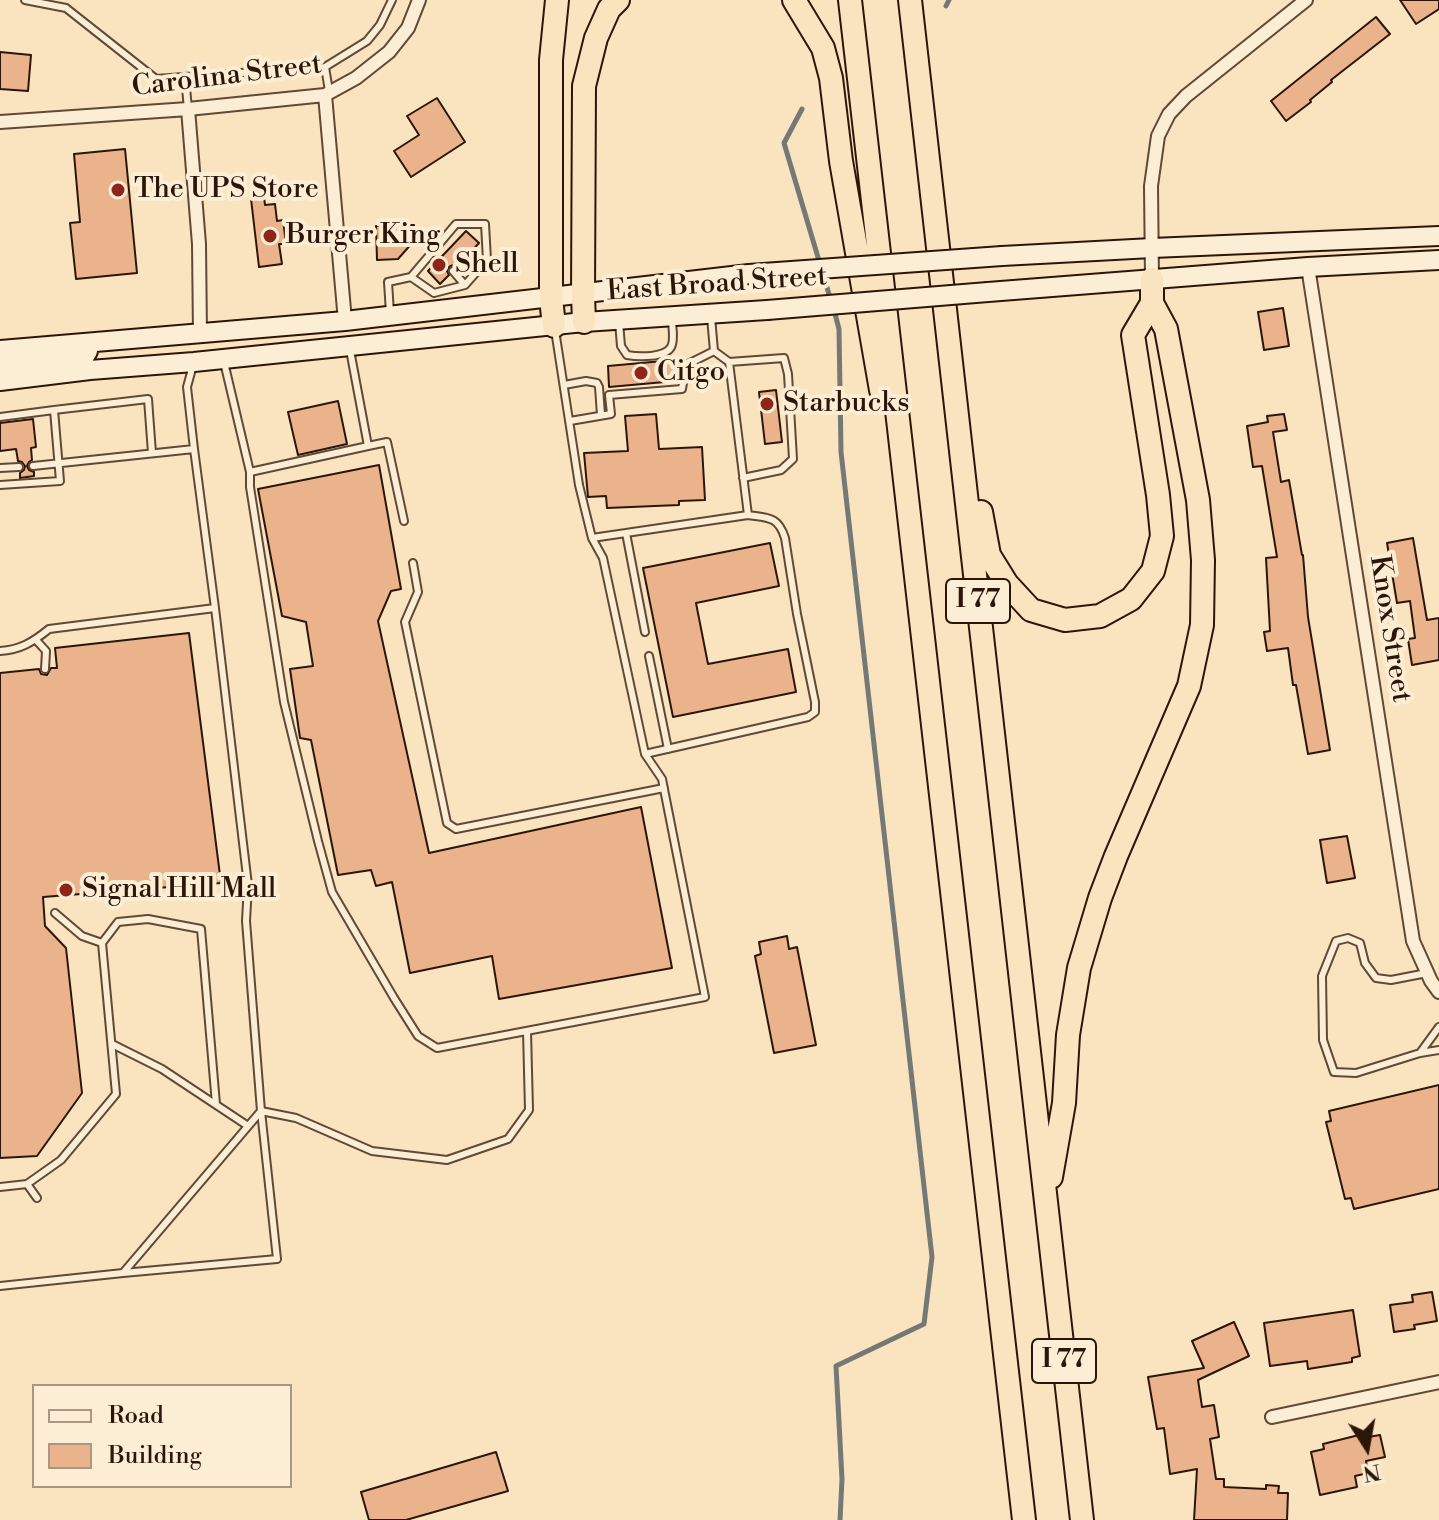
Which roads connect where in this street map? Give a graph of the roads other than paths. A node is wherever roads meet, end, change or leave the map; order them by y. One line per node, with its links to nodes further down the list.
1 (25, 0): 11 (lane)
2 (392, 0): 10 (lane)
3 (419, 0): 12 (street, Carolina Street)
4 (557, 0): 31 (highway)
5 (618, 0): 30 (highway)
6 (794, 0): 72 (highway)
7 (850, 0): 72 (highway, I 77)
8 (910, 0): 15 (highway, I 77)
9 (1306, 0): 19 (street)
10 (325, 67): 11 (lane); 12 (lane)
11 (185, 77): 13 (lane)
12 (328, 94): 13 (street, Carolina Street); 37 (street)
13 (188, 109): 14 (street, Carolina Street); 40 (street)
14 (0, 122)
15 (931, 190): 32 (highway); 95 (highway, I 77)
16 (1439, 236): 19 (main road, East Broad Street)
17 (445, 237): 18 (lane); 20 (lane); 25 (lane)
18 (454, 244)
19 (1152, 248): 28 (street); 30 (main road, East Broad Street, bridge)
20 (433, 251): 22 (lane); 27 (lane)
21 (466, 257): 25 (lane)
22 (440, 258)
23 (1439, 260): 24 (main road, East Broad Street)
24 (1308, 267): 28 (main road, East Broad Street); 82 (street, Knox Street)
25 (480, 269): 29 (lane)
26 (453, 271): 29 (lane)
27 (411, 277): 29 (lane); 34 (lane)
28 (1152, 279): 32 (highway); 33 (main road, East Broad Street, bridge)
29 (465, 285)
30 (583, 295): 31 (main road, East Broad Street); 38 (highway)
31 (551, 298): 34 (main road, East Broad Street); 39 (highway)
32 (1152, 303): 95 (highway)
33 (711, 314): 35 (main road, East Broad Street); 44 (lane)
34 (391, 316): 37 (main road, East Broad Street)
35 (671, 317): 36 (main road, East Broad Street); 36 (lane)
36 (618, 320): 38 (main road, East Broad Street)
37 (345, 321): 40 (main road, East Broad Street)
38 (584, 322): 39 (main road, East Broad Street)
39 (554, 326): 42 (main road, East Broad Street); 50 (lane)
40 (200, 334): 41 (main road, East Broad Street); 46 (main road)
41 (95, 343): 43 (main road, East Broad Street); 48 (main road)
42 (350, 346): 45 (main road, East Broad Street); 55 (lane)
43 (0, 350)
44 (714, 351): 47 (lane); 52 (lane)
45 (223, 359): 46 (main road, East Broad Street); 62 (lane)
46 (194, 362): 49 (main road, East Broad Street); 56 (lane)
47 (729, 362): 63 (lane); 63 (lane)
48 (0, 364)
49 (0, 381)
50 (564, 385): 52 (lane); 54 (lane)
51 (54, 410): 53 (lane); 57 (lane); 58 (lane)
52 (601, 415): 54 (lane)
53 (0, 417)
54 (570, 421): 68 (lane)
55 (368, 446): 62 (lane); 66 (lane)
56 (194, 449): 57 (lane); 70 (lane)
57 (152, 453): 58 (lane)
58 (58, 464): 59 (lane); 64 (lane)
59 (33, 466)
60 (19, 467): 61 (lane)
61 (0, 468)
62 (250, 472): 85 (lane)
63 (743, 478): 65 (lane)
64 (0, 485)
65 (748, 515): 67 (lane); 77 (lane)
66 (404, 521)
67 (626, 533): 68 (lane); 71 (lane)
68 (592, 538): 78 (lane)
69 (413, 563): 79 (lane)
70 (215, 608): 73 (lane); 90 (lane)
71 (645, 632)
72 (923, 636): 100 (highway, I 77)
73 (36, 640): 74 (lane); 76 (lane)
74 (0, 651)
75 (649, 656): 77 (lane)
76 (45, 669)
77 (668, 749): 78 (lane)
78 (645, 754): 79 (lane)
79 (664, 788): 85 (lane)
80 (55, 913): 81 (lane)
81 (102, 943): 86 (lane); 89 (lane)
82 (1427, 973): 83 (street, Knox Street); 88 (lane)
83 (1439, 992)
84 (1439, 1027): 88 (lane)
85 (527, 1031): 90 (lane)
86 (112, 1044): 89 (lane); 92 (lane)
87 (1439, 1050): 88 (lane)
88 (1420, 1053)
89 (216, 1104): 91 (lane)
90 (261, 1111): 91 (lane); 96 (lane)
91 (248, 1126): 96 (lane)
92 (27, 1184): 93 (lane); 94 (lane)
93 (0, 1187)
94 (37, 1198)
95 (1046, 1201): 101 (highway, I 77)
96 (123, 1273): 97 (lane)
97 (0, 1286)
98 (1439, 1382): 99 (street)
99 (1272, 1417)
100 (1024, 1520)
101 (1082, 1520)

